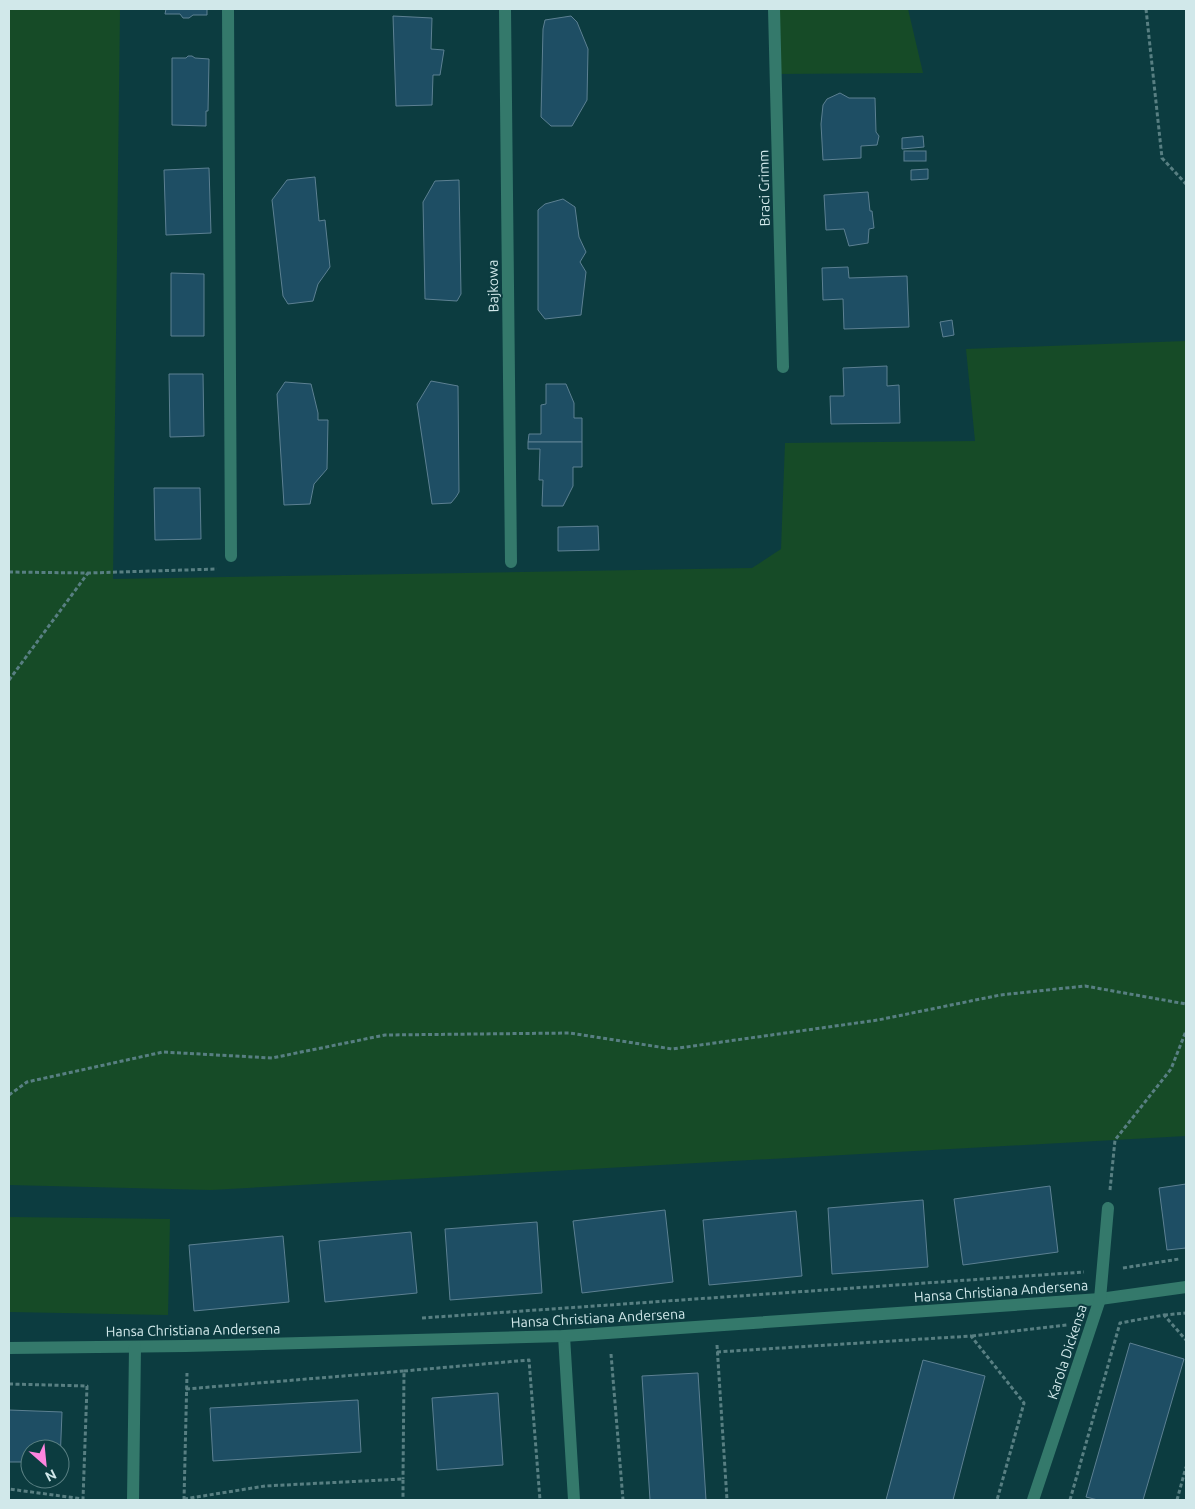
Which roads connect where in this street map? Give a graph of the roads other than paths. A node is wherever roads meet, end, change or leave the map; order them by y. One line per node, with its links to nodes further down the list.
1 (228, 9): 5 (street)
2 (505, 9): 6 (street, Bajkowa)
3 (774, 9): 4 (street, Braci Grimm)
4 (783, 367)
5 (231, 556)
6 (511, 562)
7 (1108, 1208): 9 (street, Karola Dickensa)
8 (1186, 1287): 9 (street, Hansa Christiana Andersena)
9 (1100, 1299): 10 (street, Hansa Christiana Andersena); 15 (street, Karola Dickensa)
10 (564, 1336): 11 (street, Hansa Christiana Andersena); 14 (street)
11 (134, 1346): 12 (street, Hansa Christiana Andersena); 13 (street)
12 (9, 1348)
13 (133, 1500)
14 (574, 1500)
15 (1033, 1500)

